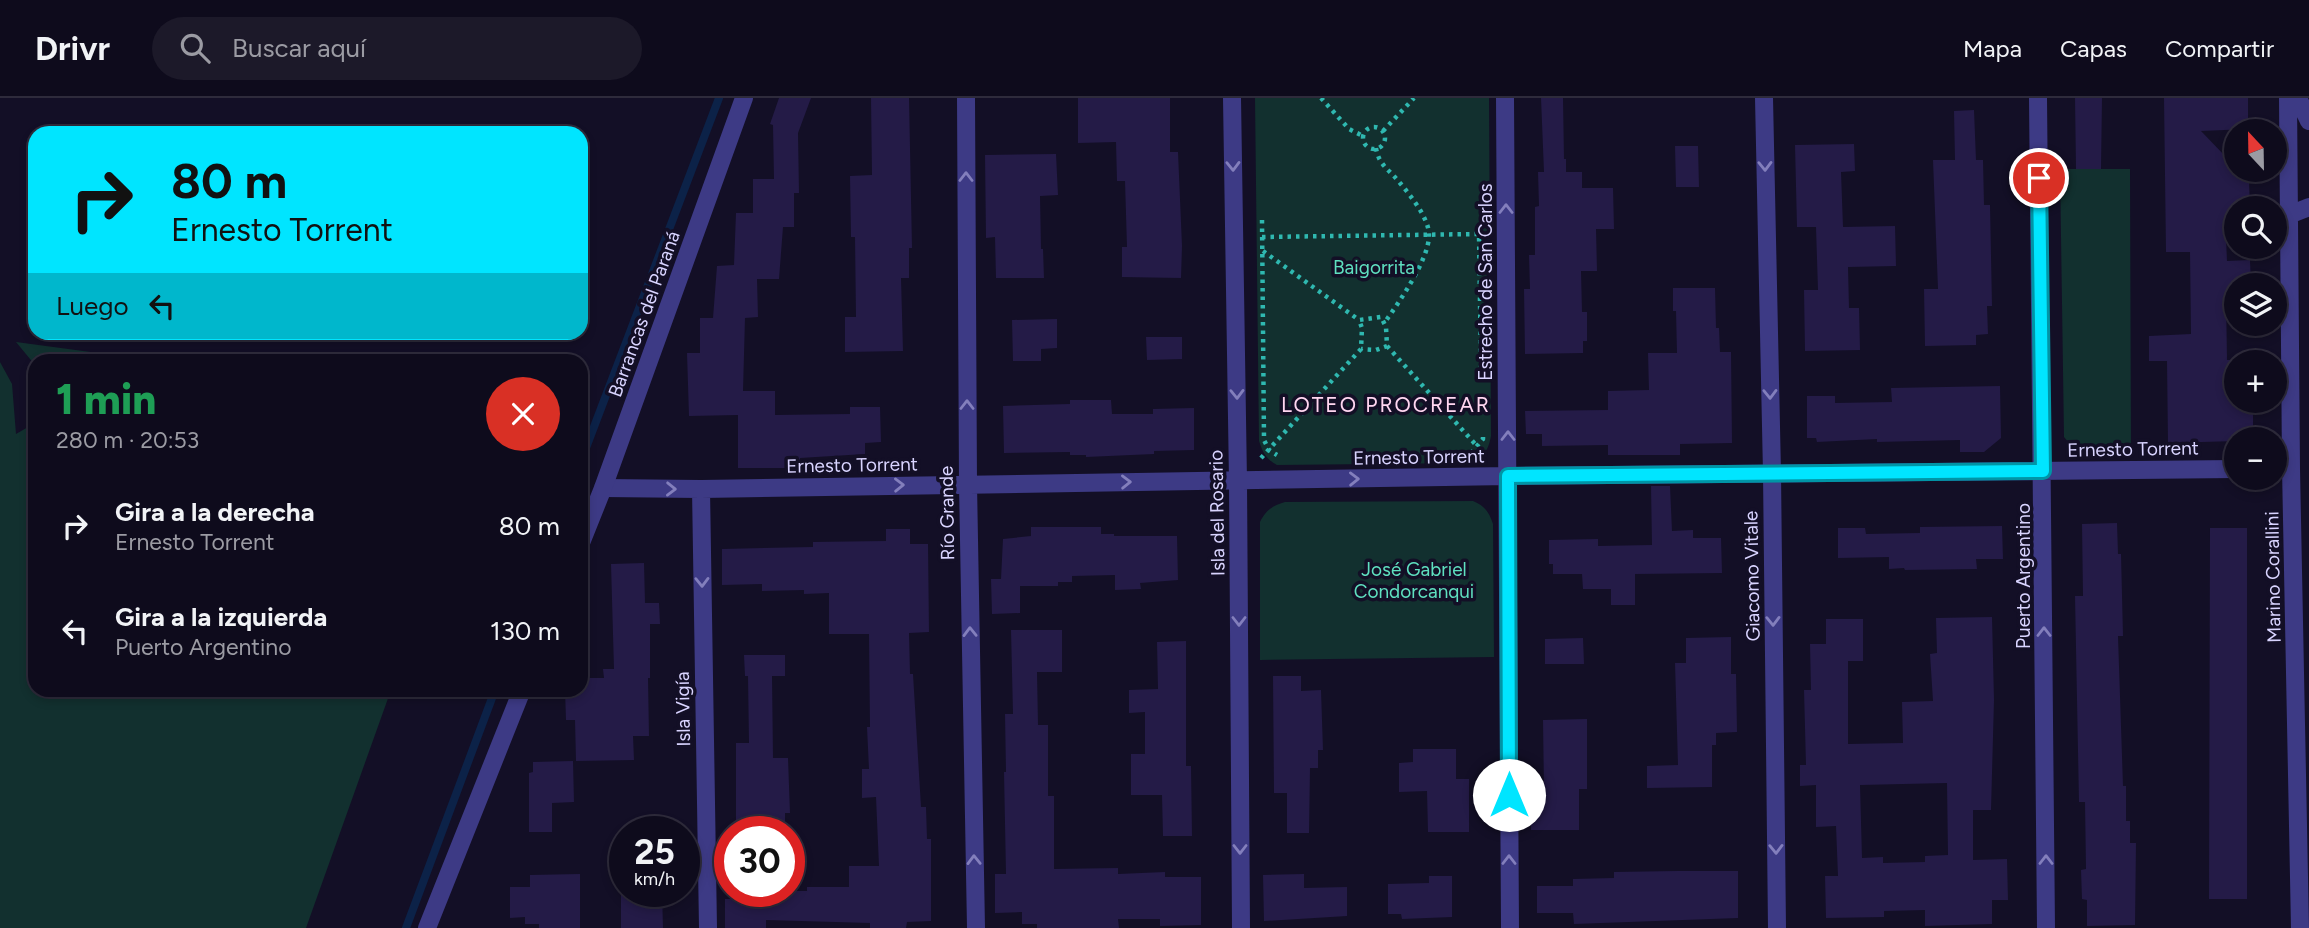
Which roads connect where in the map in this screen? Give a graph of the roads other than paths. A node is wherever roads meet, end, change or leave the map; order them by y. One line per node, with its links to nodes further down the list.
1 (744, 98): 19 (street, Barrancas del Paraná)
2 (966, 98): 18 (street, Río Grande, one-way to 2)
3 (1232, 98): 17 (street, Isla del Rosario, one-way to 17)
4 (1505, 98): 16 (street, Estrecho de San Carlos, one-way to 4)
5 (1764, 98): 15 (street, Giacomo Vitale, one-way to 15)
6 (2038, 98): 14 (street, Puerto Argentino)
7 (2288, 98): 11 (street, Marino Corallini)
8 (2298, 98): 9 (street)
9 (2309, 121)
10 (2309, 207): 11 (street)
11 (2289, 215): 12 (street, Marino Corallini)
12 (2284, 427)
13 (2224, 469): 14 (street, Ernesto Torrent)
14 (2043, 471): 15 (street, Ernesto Torrent); 31 (street, Puerto Argentino, one-way to 14)
15 (1772, 473): 16 (street, Ernesto Torrent); 30 (street, Giacomo Vitale, one-way to 30)
16 (1508, 476): 17 (street, Ernesto Torrent, one-way to 16); 29 (street, Estrecho de San Carlos, one-way to 16)
17 (1238, 481): 18 (street, Ernesto Torrent, one-way to 17); 28 (street, Isla del Rosario, one-way to 28)
18 (968, 484): 21 (street, Ernesto Torrent, one-way to 18); 27 (street, Río Grande, one-way to 18)
19 (603, 488): 21 (street, Ernesto Torrent, one-way to 21); 22 (street, Barrancas del Paraná)
20 (2287, 488): 23 (street, Marino Corallini)
21 (701, 489): 26 (street, Isla Vigía, one-way to 26)
22 (588, 526)
23 (2301, 560): 32 (street, Marino Corallini)
24 (519, 697): 25 (street)
25 (427, 928)
26 (708, 928)
27 (976, 928)
28 (1241, 928)
29 (1510, 928)
30 (1777, 928)
31 (2046, 928)
32 (2300, 928)

